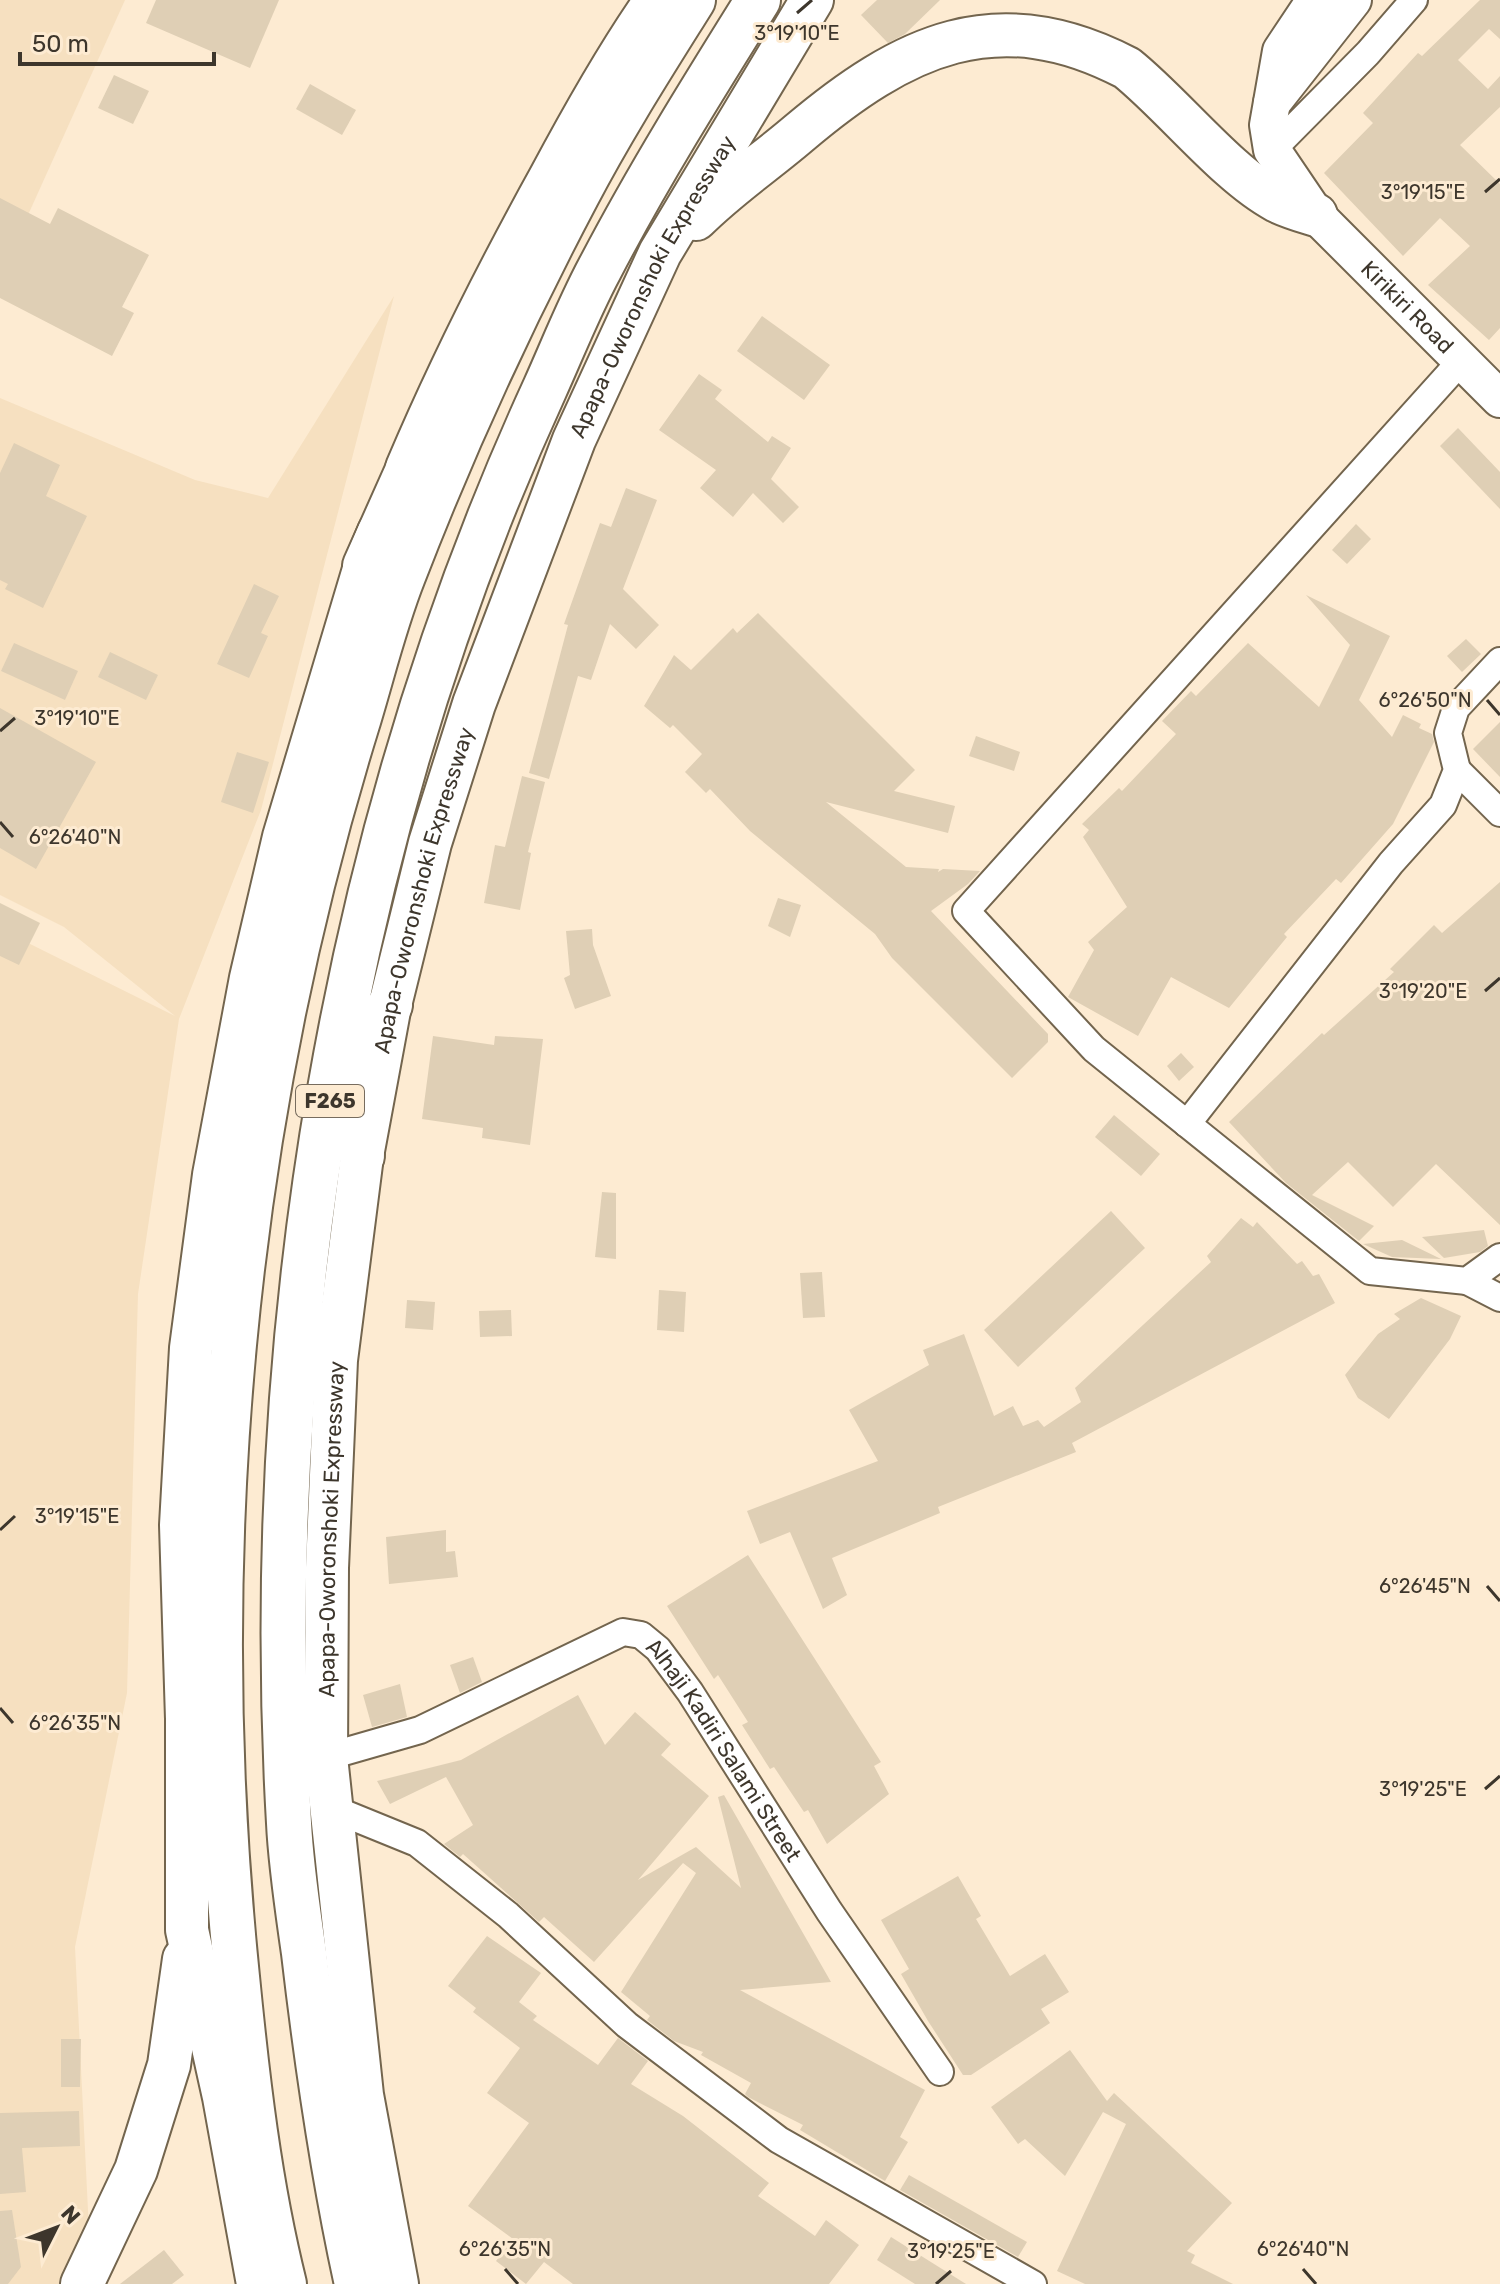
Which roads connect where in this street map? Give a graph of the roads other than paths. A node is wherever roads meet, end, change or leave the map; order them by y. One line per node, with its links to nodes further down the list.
1 (623, 0): 9 (main road)
2 (656, 0): 9 (main road)
3 (693, 0): 16 (highway, F265)
4 (758, 0): 23 (highway, Apapa-Oworonshoki Expressway / F265)
5 (812, 0): 13 (main road, Apapa-Oworonshoki Expressway)
6 (1315, 0): 10 (main road)
7 (1353, 0): 10 (main road)
8 (1414, 0): 11 (street)
9 (617, 55): 17 (main road)
10 (1270, 104): 11 (main road)
11 (1272, 150): 12 (main road, Kirikiri Road)
12 (1316, 215): 13 (main road); 14 (main road, Kirikiri Road)
13 (660, 253): 24 (main road, Apapa-Oworonshoki Expressway)
14 (1461, 361): 15 (main road, Kirikiri Road); 26 (street)
15 (1500, 399)
16 (476, 403): 18 (highway); 19 (highway, F265)
17 (433, 407): 18 (highway); 19 (main road)
18 (411, 463): 19 (highway)
19 (383, 573): 32 (highway, F265)
20 (1500, 661): 21 (street)
21 (1457, 770): 22 (street); 26 (street)
22 (1500, 813)
23 (350, 977): 25 (highway); 27 (highway, Apapa-Oworonshoki Expressway / F265)
24 (390, 1005): 25 (highway); 28 (main road, Apapa-Oworonshoki Expressway)
25 (353, 1066): 27 (highway); 28 (highway)
26 (1187, 1124): 30 (street)
27 (324, 1133): 41 (highway, Apapa-Oworonshoki Expressway / F265)
28 (362, 1156): 33 (main road, Apapa-Oworonshoki Expressway)
29 (1500, 1257): 30 (street)
30 (1467, 1281): 31 (street)
31 (1500, 1298)
32 (204, 1716): 35 (highway, F265); 35 (highway)
33 (326, 1757): 34 (main road, Apapa-Oworonshoki Expressway); 37 (street, Alhaji Kadiri Salami Street)
34 (331, 1808): 42 (main road, Apapa-Oworonshoki Expressway); 43 (street)
35 (205, 1848): 36 (main road); 40 (highway, F265)
36 (187, 1930): 38 (main road); 39 (main road)
37 (940, 2072)
38 (82, 2284)
39 (258, 2284)
40 (284, 2284)
41 (357, 2284)
42 (397, 2284)
43 (1033, 2284)

